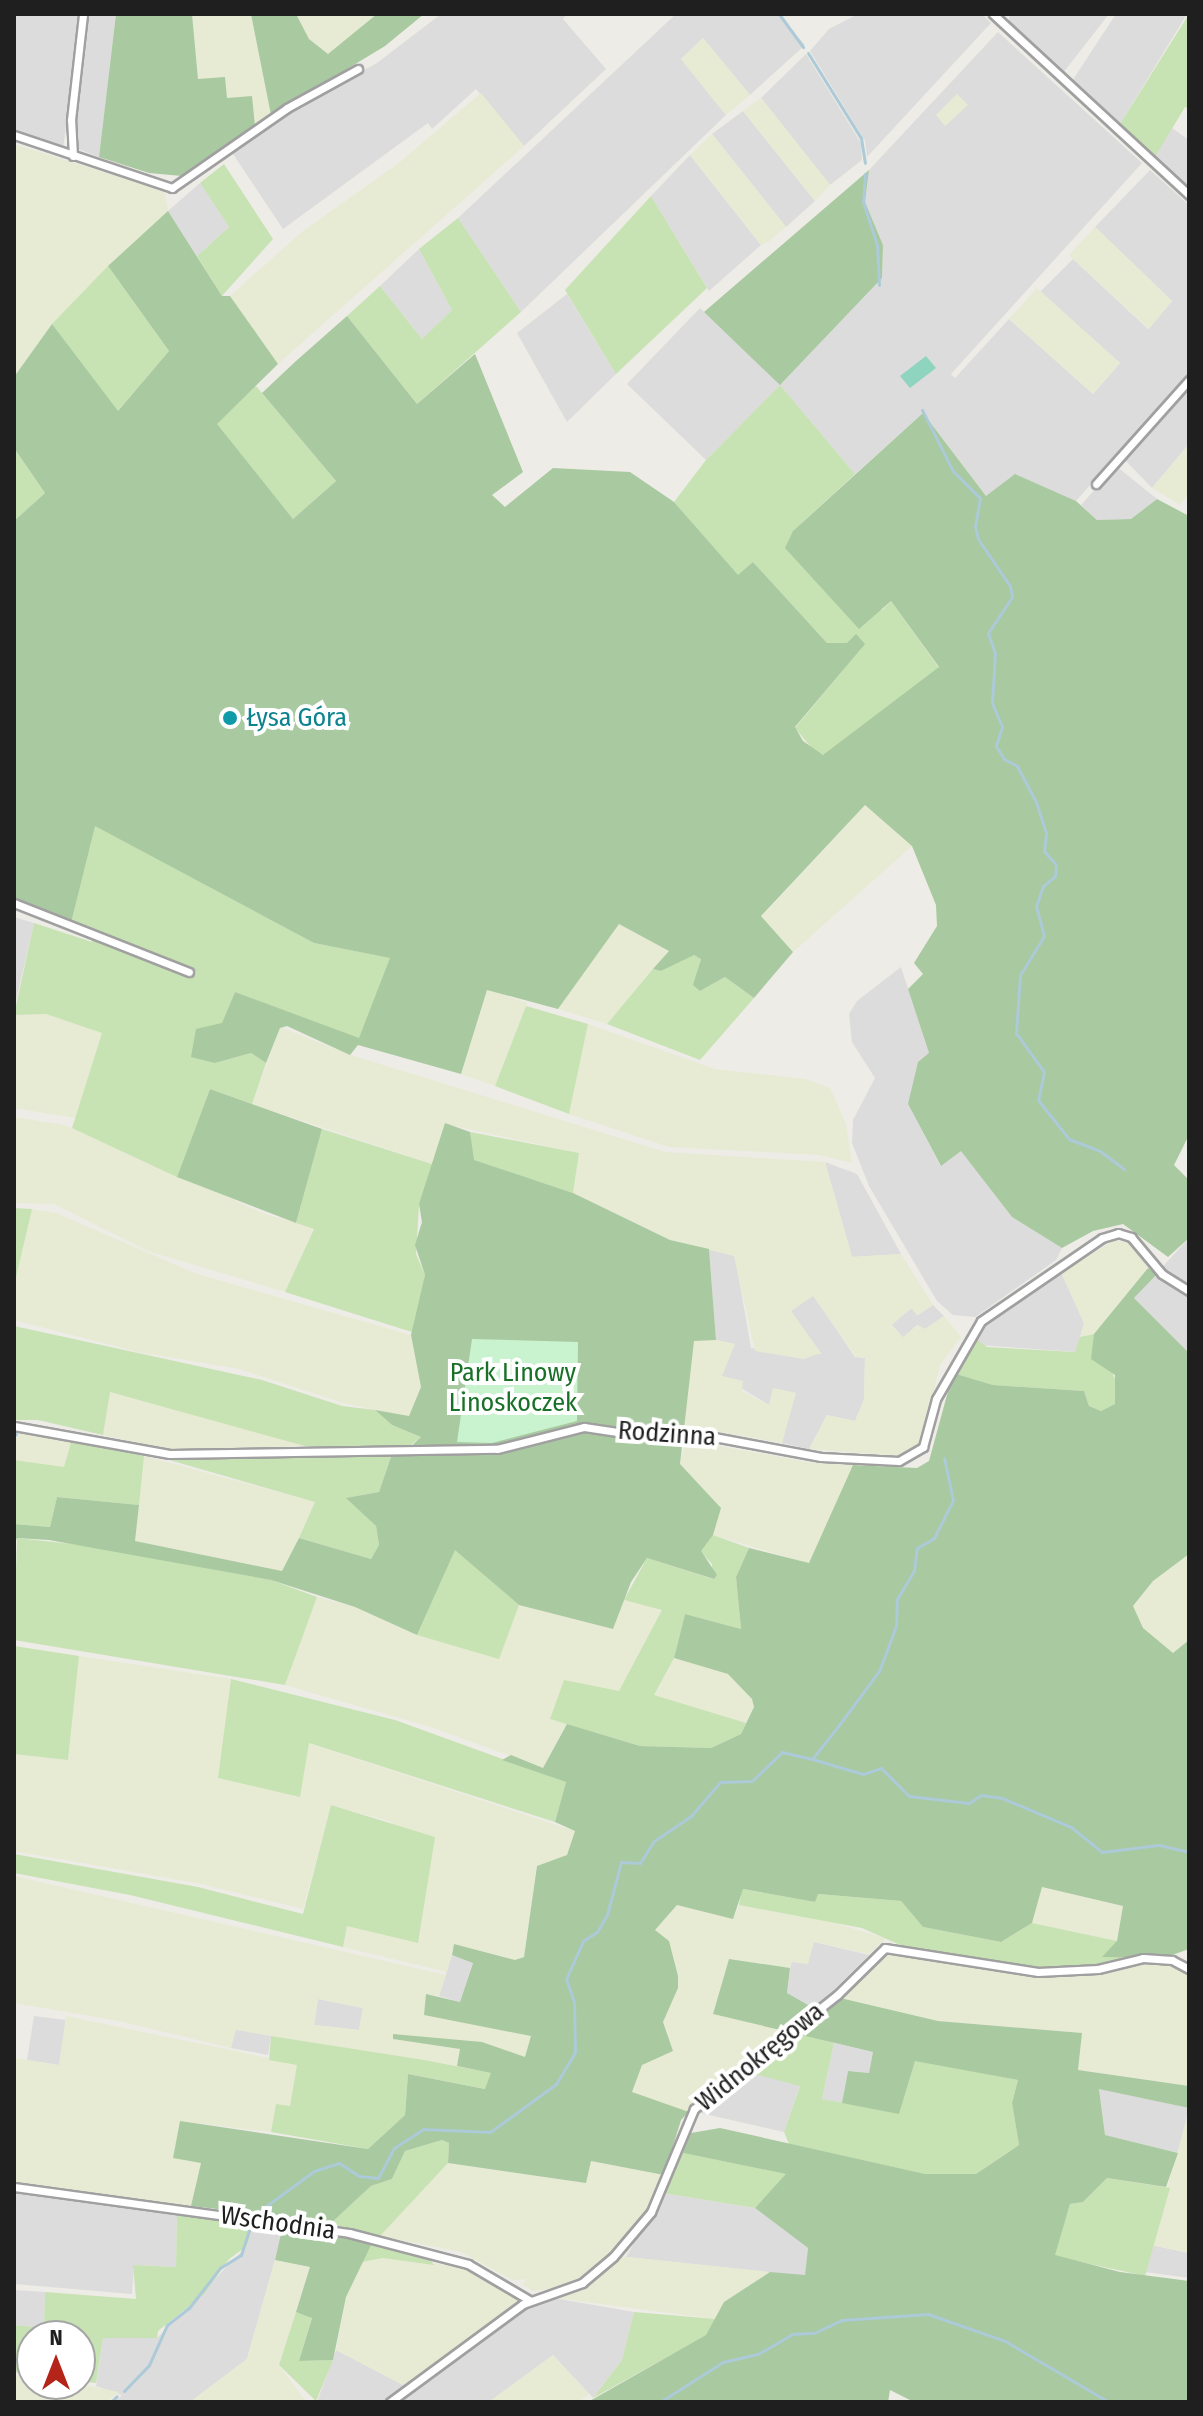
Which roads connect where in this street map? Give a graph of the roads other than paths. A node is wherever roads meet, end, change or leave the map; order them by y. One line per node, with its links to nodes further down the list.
1 (83, 14): 5 (street)
2 (993, 14): 6 (street)
3 (358, 69): 5 (street)
4 (14, 135): 5 (street)
5 (73, 156)
6 (1189, 195)
7 (1189, 380): 8 (street)
8 (1096, 484)
9 (14, 903): 10 (street)
10 (189, 972)
11 (1189, 1291): 12 (street, Rodzinna)
12 (14, 1426)
13 (1189, 1969): 15 (street, Widnokręgowa)
14 (14, 2187): 15 (street, Wschodnia)
15 (529, 2300): 16 (street, Widnokręgowa)
16 (390, 2402)

